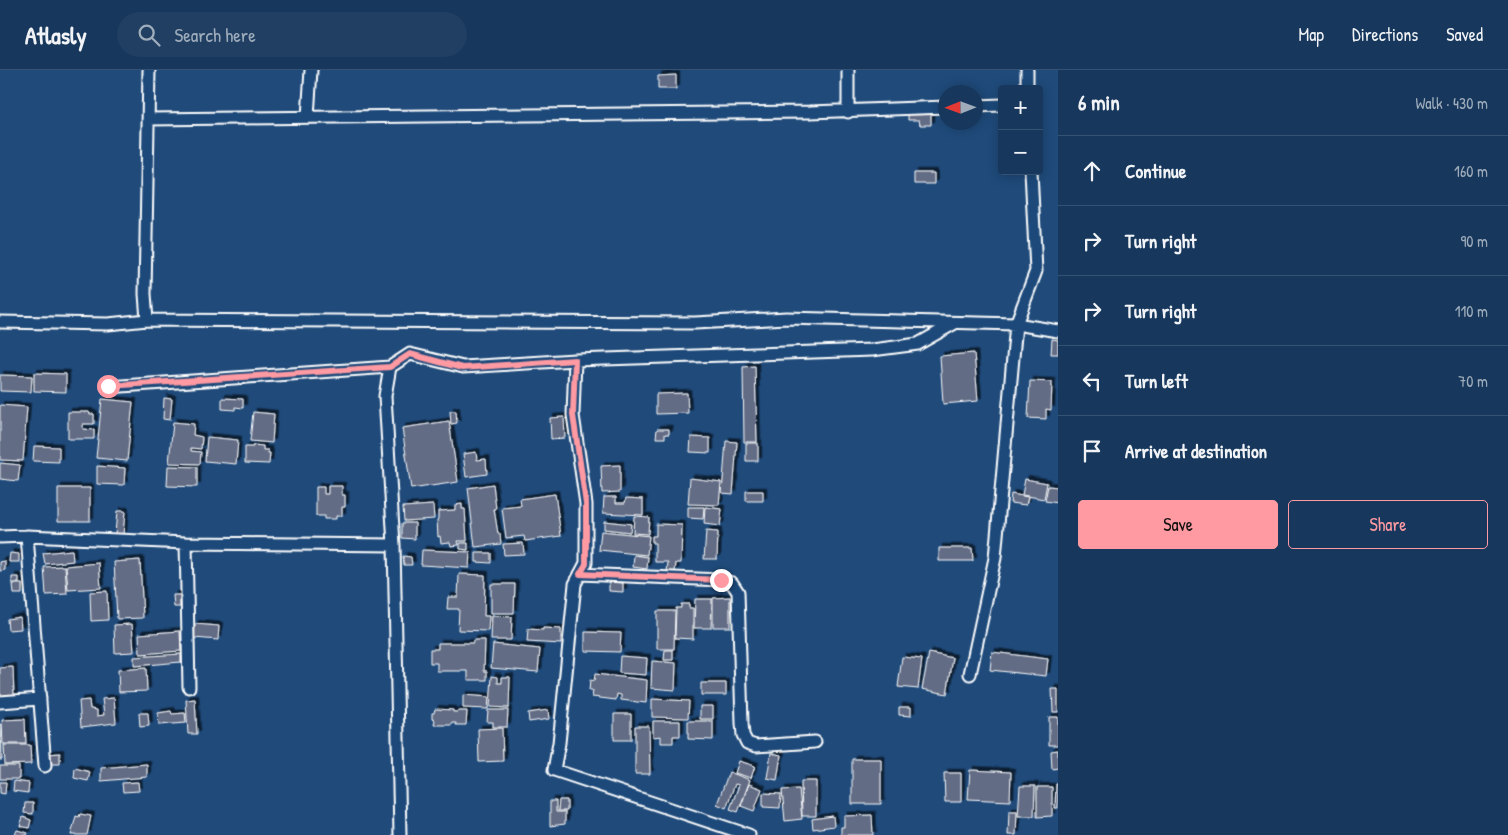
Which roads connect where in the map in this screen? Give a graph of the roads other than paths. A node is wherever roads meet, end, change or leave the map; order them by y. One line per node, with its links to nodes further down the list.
1 (149, 70): 11 (street)
2 (311, 70): 10 (street)
3 (848, 70): 9 (street)
4 (1027, 70): 5 (street)
5 (1027, 85)
6 (998, 105): 7 (street)
7 (983, 106)
8 (938, 107): 9 (street)
9 (848, 112): 10 (street)
10 (308, 117): 11 (street)
11 (148, 119): 13 (street)
12 (1031, 175): 16 (street)
13 (147, 320): 14 (street); 15 (street)
14 (0, 322)
15 (957, 322): 16 (street); 18 (street)
16 (1016, 324): 17 (street); 26 (street)
17 (1058, 331)
18 (575, 360): 19 (street); 25 (street)
19 (390, 367): 20 (street); 24 (street)
20 (108, 386)
21 (27, 536): 22 (street); 23 (street); 28 (street)
22 (0, 537)
23 (186, 543): 24 (street); 27 (street)
24 (394, 545): 32 (street)
25 (580, 574): 30 (street); 33 (street)
26 (970, 674)
27 (189, 687)
28 (40, 700): 29 (street); 31 (street)
29 (0, 702)
30 (815, 742)
31 (45, 766)
32 (400, 835)
33 (749, 835)

